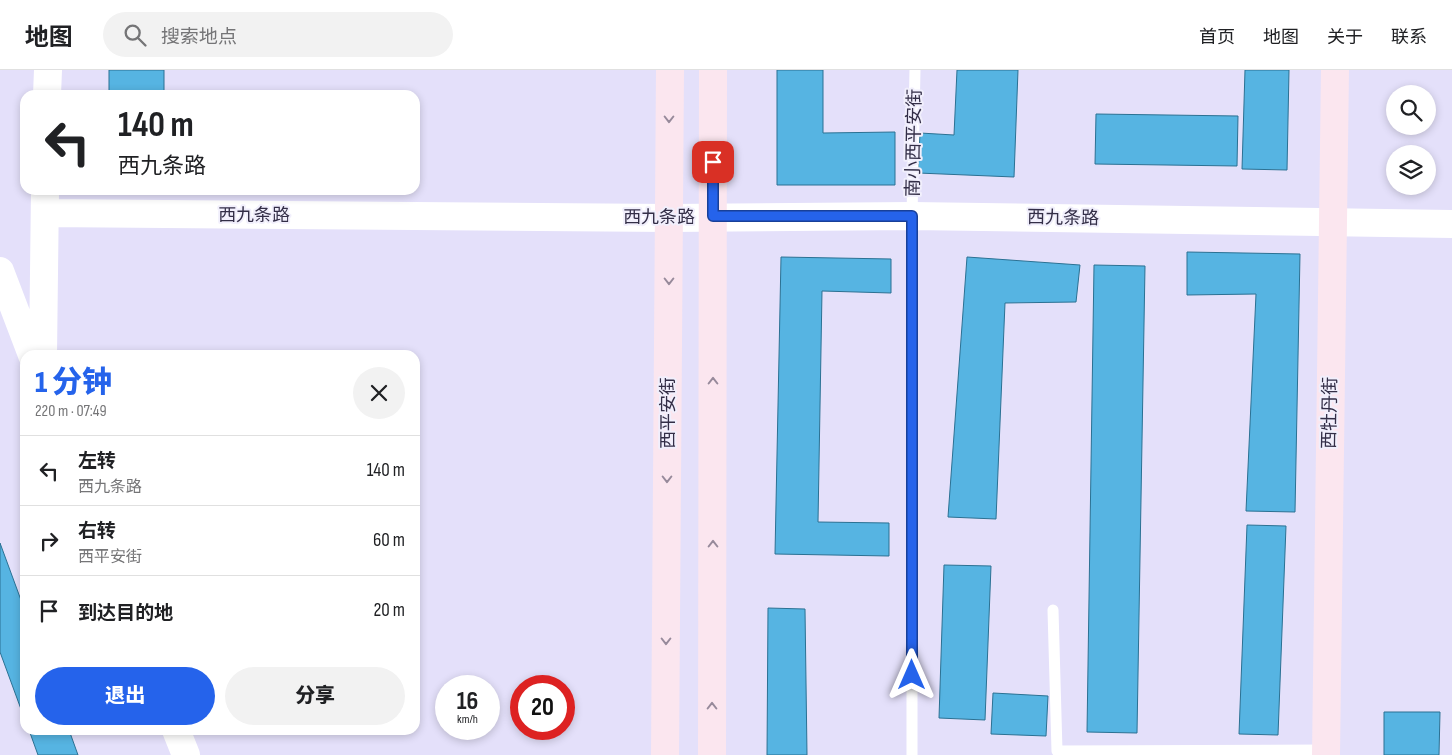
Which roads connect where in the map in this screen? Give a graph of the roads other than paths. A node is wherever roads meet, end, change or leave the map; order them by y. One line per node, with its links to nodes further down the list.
1 (48, 70): 6 (street)
2 (670, 70): 10 (main road, 西平安街, one-way to 10)
3 (713, 70): 8 (main road)
4 (915, 70): 9 (lane, 南小西平安街)
5 (1335, 70): 11 (main road, 西牡丹街)
6 (48, 90)
7 (45, 202): 10 (street, 西九条路); 15 (street)
8 (713, 216): 9 (street, 西九条路); 10 (street, 西九条路); 21 (main road, one-way to 8)
9 (912, 216): 11 (street, 西九条路); 22 (lane, 南小西平安街)
10 (669, 218): 20 (main road, 西平安街, one-way to 20)
11 (1333, 223): 12 (street, 西九条路); 18 (main road, 西牡丹街)
12 (1452, 224)
13 (0, 271): 14 (street)
14 (30, 350)
15 (43, 350)
16 (1053, 610): 18 (lane)
17 (178, 735): 19 (street)
18 (1326, 753)
19 (186, 755)
20 (666, 755)
21 (712, 755)
22 (912, 755)

